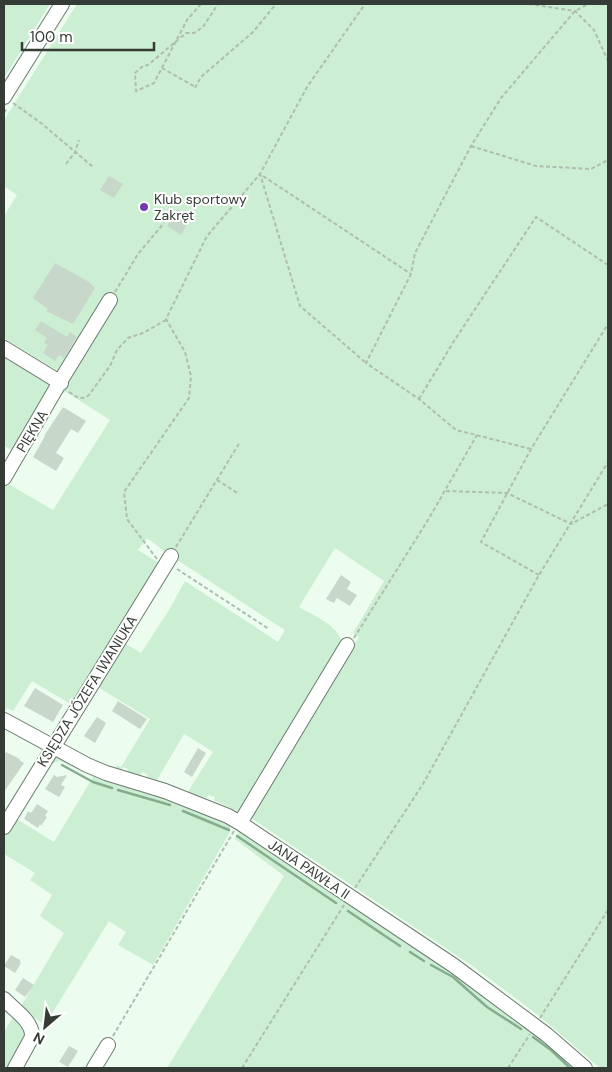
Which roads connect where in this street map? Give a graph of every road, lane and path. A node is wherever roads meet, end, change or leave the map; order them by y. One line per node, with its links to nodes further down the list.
1 (62, 4): 12 (street)
2 (201, 4): 9 (path)
3 (218, 4): 9 (path)
4 (276, 4): 11 (path)
5 (365, 4): 19 (path)
6 (529, 4): 8 (path)
7 (588, 4): 8 (path)
8 (575, 11): 10 (path); 14 (path)
9 (177, 40): 11 (path); 11 (path)
10 (608, 61)
11 (162, 68)
12 (7, 99): 15 (path)
13 (80, 140): 15 (path)
14 (471, 146): 16 (path); 22 (path)
15 (75, 152): 17 (path); 18 (path)
16 (608, 160)
17 (66, 164)
18 (93, 166)
19 (260, 174): 22 (path); 24 (path); 27 (path)
20 (164, 224): 23 (path)
21 (608, 265): 29 (path)
22 (411, 274): 27 (path)
23 (110, 300): 28 (street, PIĘKNA)
24 (166, 319): 28 (path); 41 (path)
25 (608, 324): 32 (path)
26 (4, 348): 28 (street)
27 (366, 363): 29 (path)
28 (61, 383): 34 (street, PIĘKNA)
29 (419, 399): 30 (path)
30 (477, 435): 32 (path); 36 (path)
31 (240, 442): 35 (path)
32 (531, 448): 37 (path)
33 (608, 462): 40 (path)
34 (4, 478)
35 (217, 480): 38 (path); 41 (path)
36 (445, 492): 37 (path); 44 (path)
37 (507, 493): 40 (path); 42 (path)
38 (239, 494)
39 (608, 504): 40 (path)
40 (571, 524): 42 (path)
41 (167, 561): 43 (path); 46 (street, KSIĘDZA JÓZEFA IWANIUKA)
42 (540, 575): 49 (path)
43 (270, 629)
44 (347, 645): 47 (street)
45 (4, 720): 46 (street, JANA PAWŁA II)
46 (53, 747): 47 (street, JANA PAWŁA II); 48 (street, KSIĘDZA JÓZEFA IWANIUKA)
47 (240, 823): 49 (street, JANA PAWŁA II); 53 (path)
48 (4, 827)
49 (349, 896): 52 (street, JANA PAWŁA II); 56 (path)
50 (608, 910): 52 (path)
51 (4, 999): 54 (street)
52 (535, 1026): 57 (path); 58 (street, JANA PAWŁA II)
53 (108, 1045): 55 (street)
54 (15, 1068)
55 (94, 1068)
56 (242, 1068)
57 (508, 1068)
58 (585, 1068)

